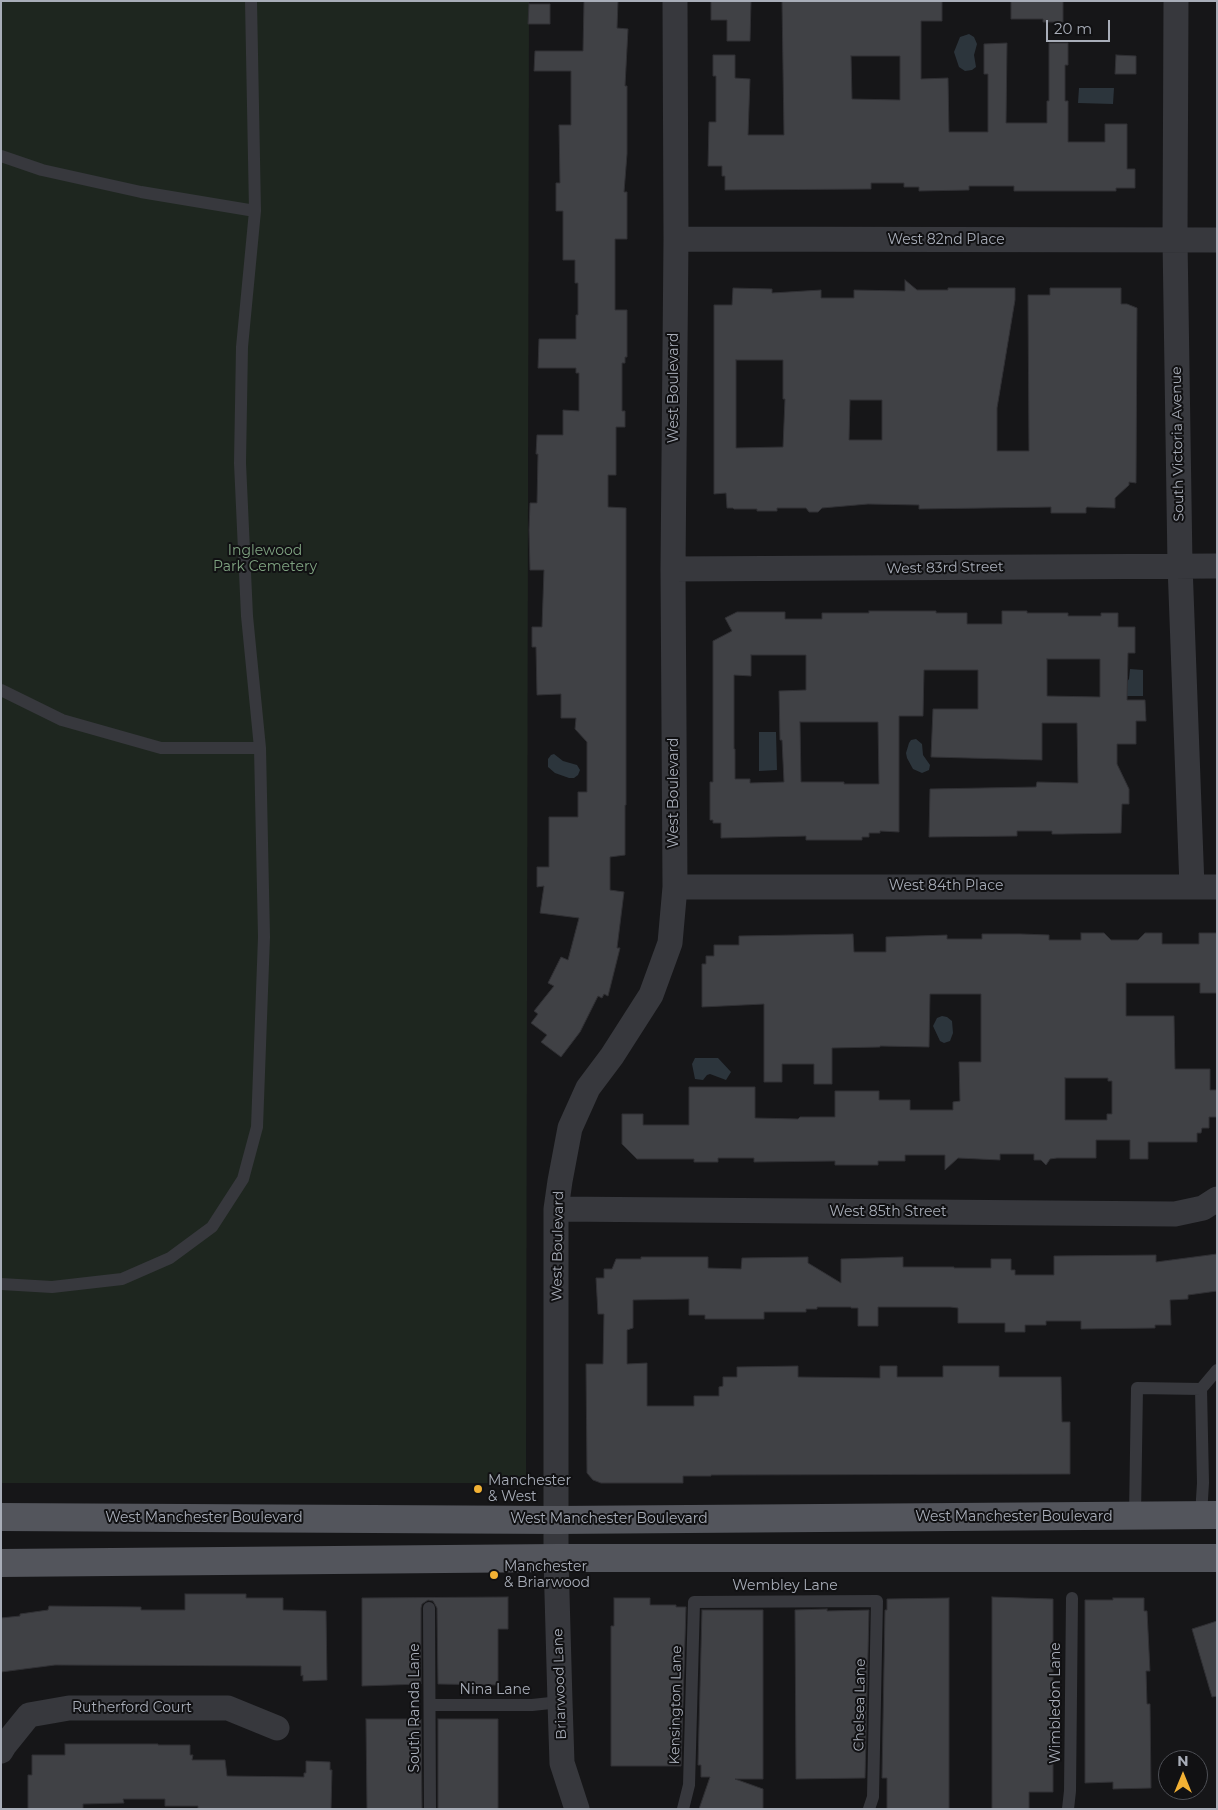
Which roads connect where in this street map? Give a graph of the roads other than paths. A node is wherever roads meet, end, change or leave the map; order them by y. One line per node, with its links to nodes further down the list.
1 (251, 1): 5 (lane)
2 (675, 1): 6 (street, West Boulevard)
3 (1176, 1): 7 (street, South Victoria Avenue)
4 (1, 156): 5 (lane)
5 (255, 211): 13 (lane)
6 (676, 239): 7 (street, West 82nd Place); 11 (street, West Boulevard)
7 (1175, 240): 8 (street, West 82nd Place); 9 (street, South Victoria Avenue)
8 (1217, 240)
9 (1180, 566): 10 (street, West 83rd Street); 11 (street, West 83rd Street); 15 (street, South Victoria Avenue)
10 (1217, 566)
11 (673, 569): 14 (street, West Boulevard)
12 (1, 690): 13 (lane)
13 (260, 748): 19 (lane)
14 (675, 887): 15 (street, West 84th Place); 18 (street, West Boulevard)
15 (1192, 887): 16 (street, West 84th Place)
16 (1217, 888)
17 (1217, 1198): 18 (street, West 85th Street)
18 (556, 1210): 25 (street, West Boulevard)
19 (1, 1284)
20 (1217, 1370): 21 (lane)
21 (1201, 1389): 22 (lane); 23 (lane)
22 (1209, 1515): 23 (main road, West Manchester Boulevard)
23 (1135, 1516): 25 (main road, West Manchester Boulevard)
24 (1, 1517): 25 (main road, West Manchester Boulevard)
25 (557, 1520): 26 (street, West Boulevard)
26 (556, 1558): 27 (main road); 28 (main road); 33 (street, Briarwood Lane)
27 (1217, 1558)
28 (1, 1563)
29 (1072, 1598): 41 (lane, Wimbledon Lane)
30 (877, 1601): 31 (lane, Wembley Lane); 40 (lane, Chelsea Lane)
31 (694, 1602): 39 (lane, Kensington Lane)
32 (429, 1608): 34 (lane, South Randa Lane)
33 (560, 1702): 34 (lane, Nina Lane); 38 (street, Briarwood Lane)
34 (430, 1705): 37 (lane, South Randa Lane)
35 (277, 1728): 36 (street, Rutherford Court)
36 (1, 1752)
37 (430, 1809)
38 (577, 1809)
39 (683, 1809)
40 (869, 1809)
41 (1068, 1809)

